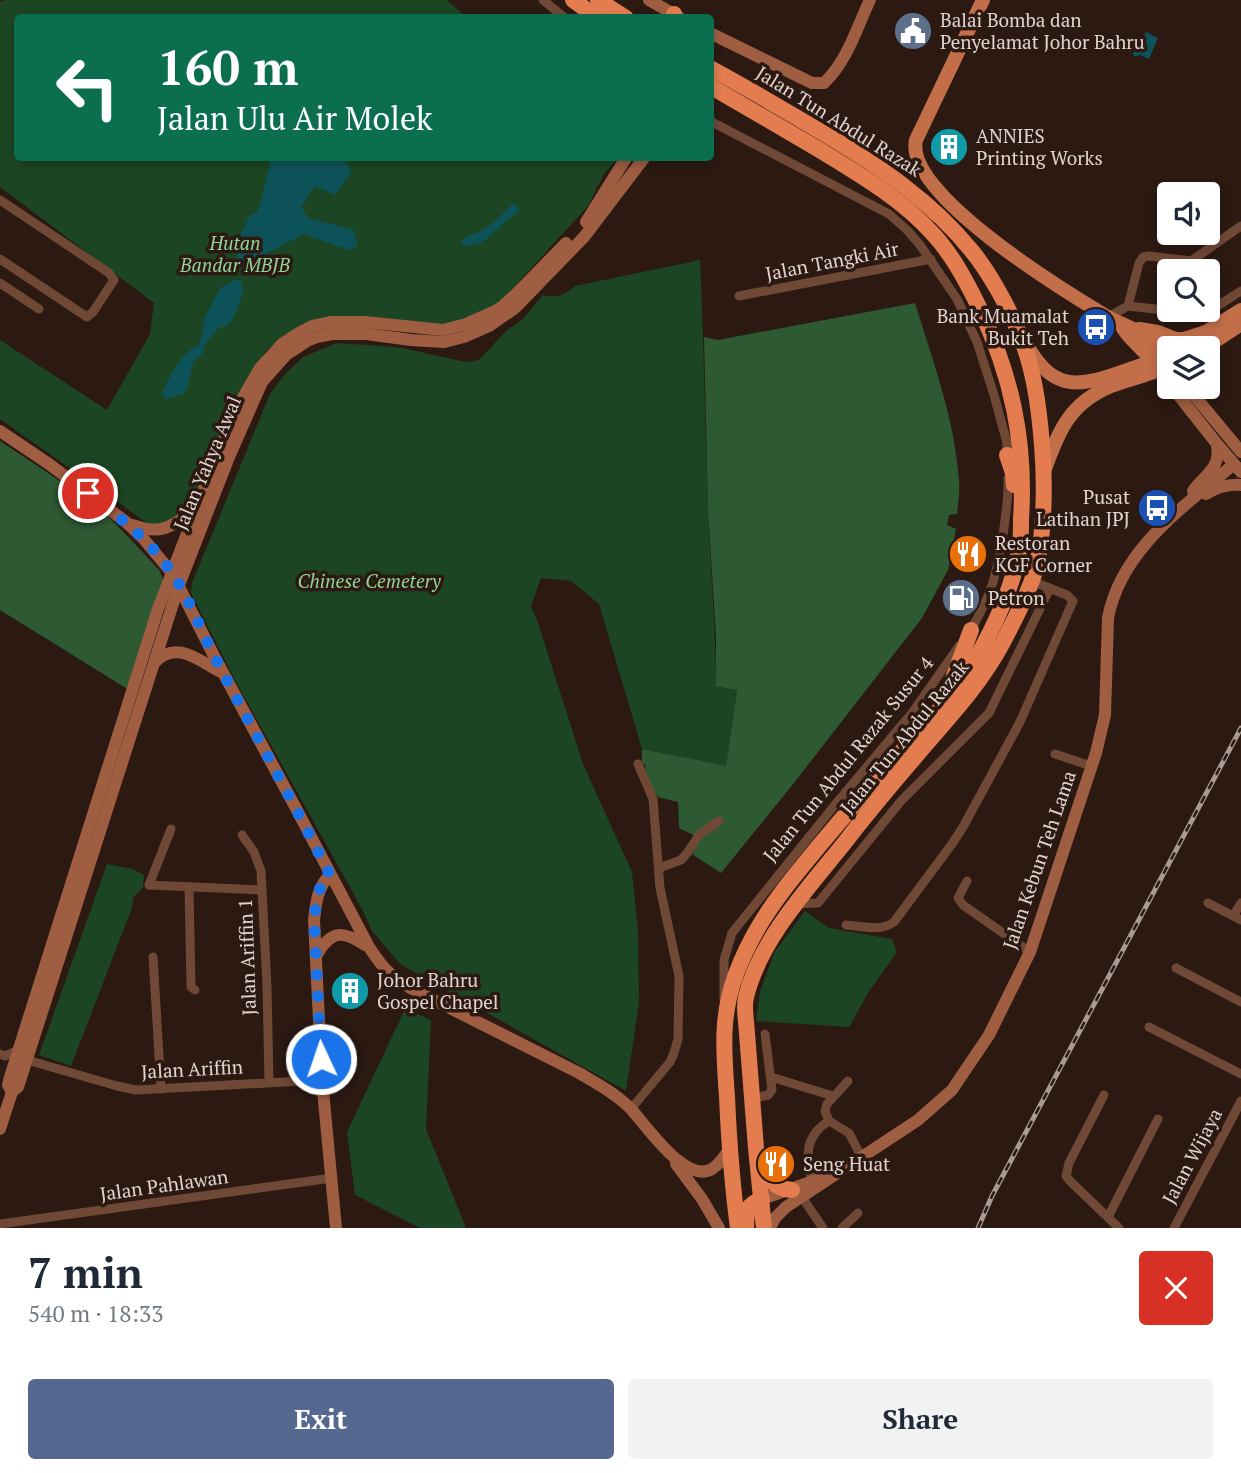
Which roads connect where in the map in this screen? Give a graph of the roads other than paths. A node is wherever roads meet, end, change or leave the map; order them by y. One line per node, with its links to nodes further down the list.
1 (543, 0): 7 (street)
2 (573, 0): 8 (highway)
3 (597, 0): 9 (highway)
4 (649, 0): 10 (street)
5 (870, 0): 11 (street)
6 (983, 0): 28 (main road)
7 (560, 14)
8 (592, 14)
9 (619, 14)
10 (673, 14)
11 (714, 35)
12 (714, 70): 30 (highway, Jalan Tun Abdul Razak)
13 (714, 88): 48 (highway, Jalan Tun Abdul Razak)
14 (714, 123): 19 (street, Jalan Tun Abdul Razak Susur 4)
15 (624, 161): 46 (street, Jalan Yahya Awal)
16 (643, 161): 49 (street, Jalan Yahya Awal)
17 (0, 200): 20 (street)
18 (1241, 226): 24 (street)
19 (931, 260): 23 (street, Jalan Tangki Air); 41 (street, Jalan Tun Abdul Razak Susur 4)
20 (1, 262)
21 (0, 283): 25 (street)
22 (1241, 291): 24 (street)
23 (739, 296)
24 (1128, 306): 28 (street)
25 (39, 309)
26 (1241, 310): 29 (main road)
27 (1241, 324): 32 (main road)
28 (1123, 326): 29 (main road); 33 (main road); 36 (main road)
29 (1209, 331): 31 (main road)
30 (1020, 334): 36 (main road); 43 (highway, Jalan Tun Abdul Razak)
31 (1200, 336)
32 (1220, 338)
33 (1157, 357)
34 (1157, 366): 36 (main road)
35 (1157, 367): 43 (main road)
36 (1120, 373)
37 (1181, 399): 40 (street)
38 (1197, 399): 42 (street)
39 (0, 431): 47 (street)
40 (1217, 444): 42 (street); 45 (street)
41 (1007, 455): 48 (highway); 52 (street, Jalan Tun Abdul Razak Susur 4)
42 (1239, 463): 45 (street, Jalan Kebun Teh Lama)
43 (1044, 470): 50 (highway, Jalan Tun Abdul Razak)
44 (1241, 485): 45 (street, Jalan Kebun Teh Lama)
45 (1184, 507): 58 (street, Jalan Kebun Teh Lama)
46 (196, 509): 47 (street); 49 (street, Jalan Yahya Awal)
47 (126, 522): 49 (street)
48 (1020, 547): 55 (highway, Jalan Tun Abdul Razak)
49 (175, 579): 53 (street, Jalan Yahya Awal); 54 (street); 83 (street, Jalan Yahya Awal)
50 (1031, 581): 51 (street); 69 (highway, Jalan Tun Abdul Razak)
51 (1050, 587): 69 (street); 71 (street)
52 (971, 630): 55 (highway); 79 (street, Jalan Tun Abdul Razak Susur 4)
53 (153, 664): 54 (street); 83 (street, Jalan Yahya Awal)
54 (223, 673): 63 (street)
55 (938, 711): 79 (highway, Jalan Tun Abdul Razak)
56 (1055, 754): 58 (street)
57 (638, 764): 62 (street)
58 (1091, 765): 73 (street, Jalan Kebun Teh Lama)
59 (719, 821): 62 (street)
60 (171, 829): 65 (street)
61 (242, 835): 66 (street, Jalan Ariffin 1)
62 (659, 869): 96 (street)
63 (330, 875): 72 (street); 75 (street)
64 (967, 881): 73 (street)
65 (188, 887): 66 (street); 77 (street)
66 (262, 890): 89 (street, Jalan Ariffin 1)
67 (1208, 903): 70 (street)
68 (1241, 903): 70 (street)
69 (796, 904): 94 (highway, Jalan Tun Abdul Razak)
70 (1237, 918)
71 (846, 925)
72 (369, 947): 75 (street); 96 (street)
73 (1030, 952): 103 (street, Jalan Kebun Teh Lama)
74 (153, 957): 90 (street)
75 (316, 957): 87 (street)
76 (1176, 968): 78 (street)
77 (195, 989)
78 (1241, 1002)
79 (726, 1012): 100 (highway, Jalan Tun Abdul Razak)
80 (1149, 1027): 85 (street)
81 (765, 1034): 86 (street)
82 (3, 1055): 83 (street); 84 (street)
83 (23, 1055): 84 (street, Jalan Yahya Awal); 90 (street, Jalan Ariffin); 91 (street, Jalan Yahya Awal)
84 (12, 1071): 91 (street, Jalan Yahya Awal)
85 (1241, 1074)
86 (771, 1077): 93 (street); 94 (street)
87 (322, 1080): 89 (street, Jalan Ariffin); 105 (street)
88 (848, 1081): 93 (street)
89 (269, 1082): 90 (street, Jalan Ariffin)
90 (161, 1089)
91 (12, 1092): 99 (street, Jalan Yahya Awal)
92 (1104, 1094): 110 (street)
93 (833, 1096): 98 (street)
94 (751, 1099): 101 (highway, Jalan Tun Abdul Razak)
95 (1241, 1101): 120 (street, Jalan Wijaya)
96 (631, 1109): 102 (street)
97 (1158, 1119): 110 (street)
98 (829, 1122): 103 (street); 106 (street)
99 (0, 1129)
100 (730, 1148): 102 (street); 114 (highway, Jalan Tun Abdul Razak)
101 (755, 1148): 107 (highway); 108 (highway, Jalan Tun Abdul Razak)
102 (666, 1149): 113 (street)
103 (862, 1158): 104 (street, Jalan Kebun Teh Lama)
104 (836, 1173): 106 (street, Jalan Kebun Teh Lama); 107 (street, Jalan Kebun Teh Lama)
105 (332, 1178): 111 (street, Jalan Pahlawan); 112 (street)
106 (813, 1182): 107 (street, Jalan Kebun Teh Lama)
107 (797, 1193): 108 (street, Jalan Kebun Teh Lama); 116 (street, Jalan Kebun Teh Lama); 117 (street)
108 (762, 1199): 115 (highway); 116 (highway, Jalan Tun Abdul Razak)
109 (858, 1213): 118 (street)
110 (1108, 1217): 119 (street)
111 (0, 1224)
112 (336, 1228)
113 (719, 1228)
114 (738, 1228)
115 (746, 1228)
116 (767, 1228)
117 (823, 1228)
118 (842, 1228)
119 (1119, 1228)
120 (1174, 1228)

